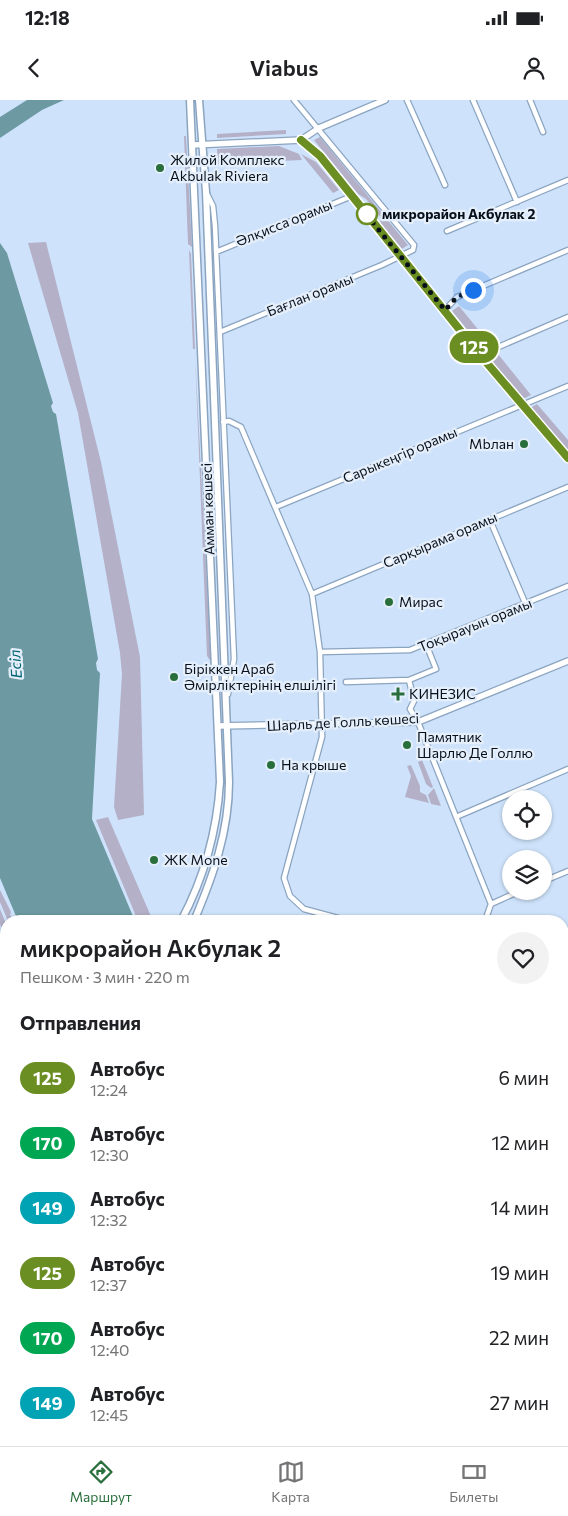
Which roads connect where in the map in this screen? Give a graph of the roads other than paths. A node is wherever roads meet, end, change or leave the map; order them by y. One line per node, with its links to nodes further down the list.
1 (190, 100): 11 (main road, Амман көшесі)
2 (199, 100): 12 (main road, Амман көшесі)
3 (294, 100): 8 (street)
4 (385, 100): 8 (street)
5 (407, 100): 14 (street)
6 (473, 100): 17 (street)
7 (530, 100): 9 (street)
8 (319, 128): 10 (street); 21 (street)
9 (544, 132)
10 (301, 140): 12 (street); 16 (street)
11 (193, 145): 12 (street); 44 (main road, Амман көшесі)
12 (201, 145): 15 (main road, Амман көшесі)
13 (568, 180): 17 (street)
14 (446, 185)
15 (206, 192): 20 (street, Амман көшесі); 41 (main road, Амман көшесі)
16 (352, 196): 20 (street, Әлқисса орамы); 21 (street)
17 (517, 202): 18 (street)
18 (447, 231)
19 (568, 250): 22 (street)
20 (216, 252): 24 (street, Амман көшесі)
21 (401, 257): 22 (street); 24 (street, Бағлан орамы)
22 (445, 310): 25 (street)
23 (568, 317): 25 (street)
24 (220, 332): 28 (street, Амман көшесі)
25 (480, 355): 27 (street)
26 (568, 386): 27 (street, Сарыкеңгір орамы)
27 (524, 406): 29 (street); 31 (street, Сарыкеңгір орамы)
28 (223, 422): 31 (street); 41 (street, Амман көшесі)
29 (568, 458)
30 (568, 487): 32 (street, Сарқырама орамы)
31 (276, 507): 34 (street)
32 (490, 520): 34 (street, Сарқырама орамы); 35 (street)
33 (568, 586): 35 (street, Тоқырауын орамы)
34 (312, 594): 37 (street)
35 (526, 605): 36 (street, Тоқырауын орамы)
36 (426, 644): 37 (street, Тоқырауын орамы); 39 (street)
37 (320, 652): 43 (street)
38 (568, 662): 42 (street, Шарль де Голль көшесі)
39 (409, 680): 40 (street); 42 (street)
40 (346, 682)
41 (226, 702): 45 (main road, Амман көшесі)
42 (418, 722): 43 (street, Шарль де Голль көшесі); 47 (street)
43 (323, 725): 45 (street, Шарль де Голль көшесі); 54 (street)
44 (218, 726): 45 (street, Шарль де Голль көшесі); 52 (main road, Амман көшесі)
45 (227, 726): 53 (main road, Амман көшесі)
46 (568, 769): 47 (street)
47 (456, 816): 51 (street)
48 (568, 871): 49 (street)
49 (552, 878)
50 (502, 899): 51 (street)
51 (491, 904): 55 (street)
52 (185, 915)
53 (196, 915)
54 (325, 915)
55 (487, 915)

